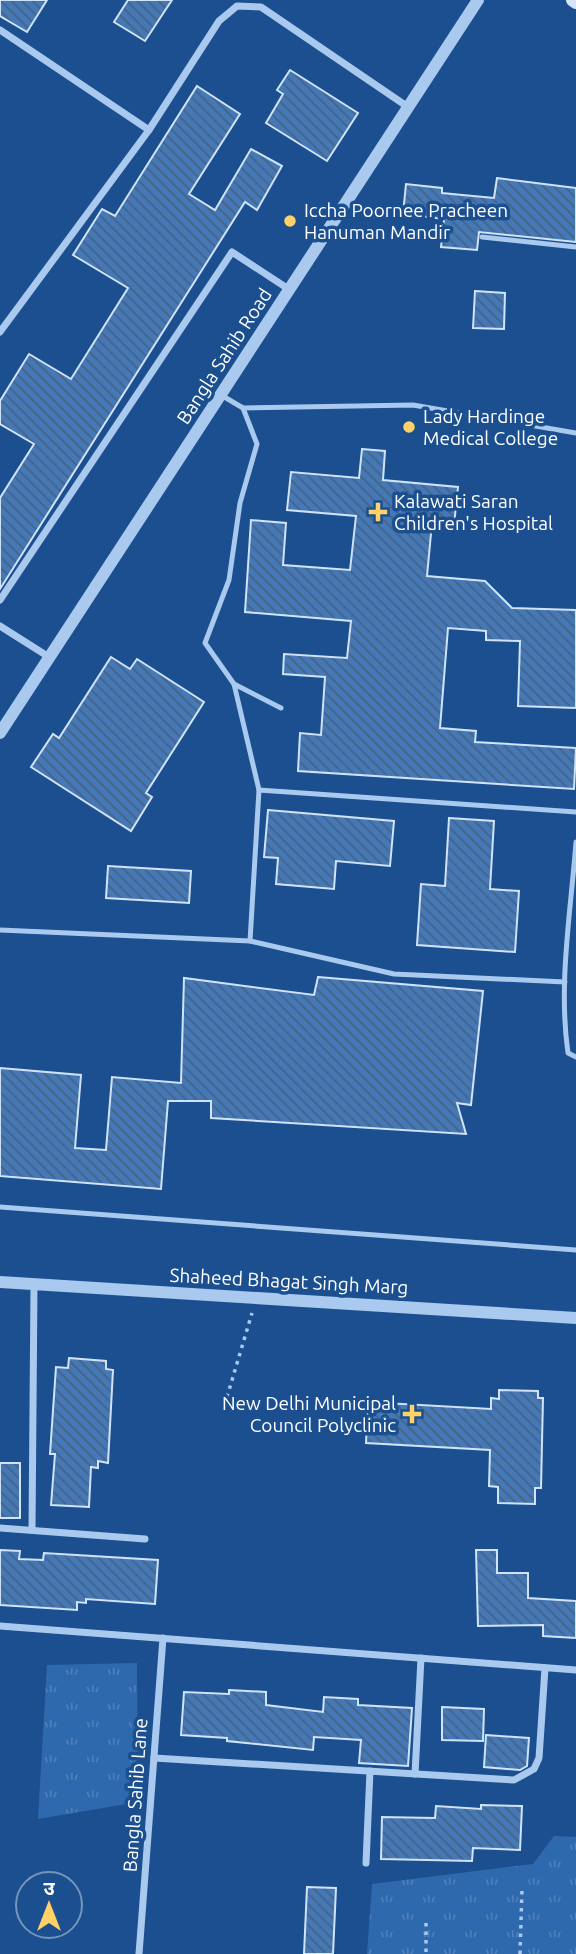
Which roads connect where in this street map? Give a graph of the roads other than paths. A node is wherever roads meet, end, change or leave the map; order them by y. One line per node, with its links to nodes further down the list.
1 (478, 0): 3 (street, Bangla Sahib Road)
2 (0, 30): 4 (street)
3 (408, 107): 4 (street); 7 (street, Bangla Sahib Road)
4 (149, 130): 8 (street)
5 (482, 237): 6 (lane)
6 (576, 247)
7 (290, 289): 9 (street, Bangla Sahib Road); 12 (street)
8 (0, 332)
9 (221, 396): 10 (lane); 14 (street, Bangla Sahib Road)
10 (243, 408): 11 (lane); 15 (lane)
11 (576, 433)
12 (0, 600)
13 (0, 626): 14 (street)
14 (49, 657): 17 (street, Bangla Sahib Road)
15 (234, 684): 16 (lane); 18 (lane)
16 (281, 708)
17 (0, 733)
18 (259, 790): 19 (lane); 22 (lane)
19 (576, 812)
20 (576, 842): 23 (lane)
21 (0, 930): 22 (lane)
22 (250, 941): 23 (lane)
23 (565, 982): 24 (lane)
24 (576, 1057)
25 (0, 1207): 26 (lane)
26 (576, 1250)
27 (0, 1282): 28 (street, Shaheed Bhagat Singh Marg)
28 (34, 1285): 29 (street, Shaheed Bhagat Singh Marg); 31 (street)
29 (576, 1318)
30 (0, 1528): 31 (street)
31 (32, 1531): 32 (street)
32 (145, 1539)
33 (0, 1626): 34 (street)
34 (163, 1638): 35 (street); 38 (street, Bangla Sahib Lane)
35 (421, 1658): 36 (street); 40 (street)
36 (545, 1668): 37 (street); 40 (street)
37 (576, 1670)
38 (154, 1758): 39 (street); 42 (street, Bangla Sahib Lane)
39 (370, 1771): 40 (street); 41 (street)
40 (415, 1774)
41 (366, 1863)
42 (139, 1954)

